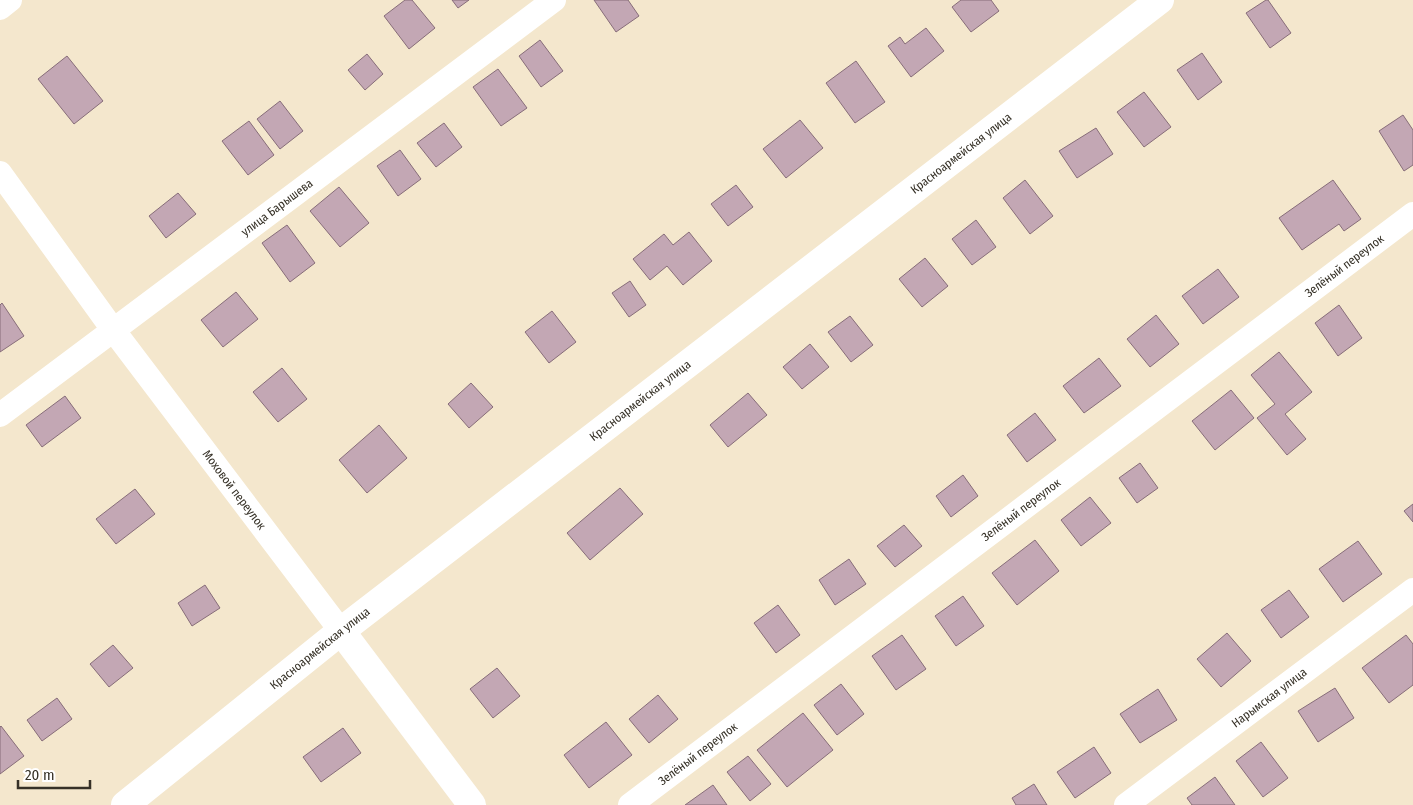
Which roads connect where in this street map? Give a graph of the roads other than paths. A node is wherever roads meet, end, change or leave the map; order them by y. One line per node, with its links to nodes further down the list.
1 (10, 0): 4 (street)
2 (554, 0): 7 (street, улица Барышева)
3 (1160, 0): 10 (main road, Красноармейская улица)
4 (0, 8)
5 (0, 173): 7 (street, Моховой переулок)
6 (1413, 214): 13 (street, Зелёный переулок)
7 (114, 331): 8 (street, улица Барышева); 10 (street, Моховой переулок)
8 (0, 416)
9 (1413, 590): 14 (street, Нарымская улица)
10 (341, 631): 11 (main road, Красноармейская улица); 12 (main road, Моховой переулок)
11 (125, 805)
12 (472, 805)
13 (630, 805)
14 (1126, 805)

